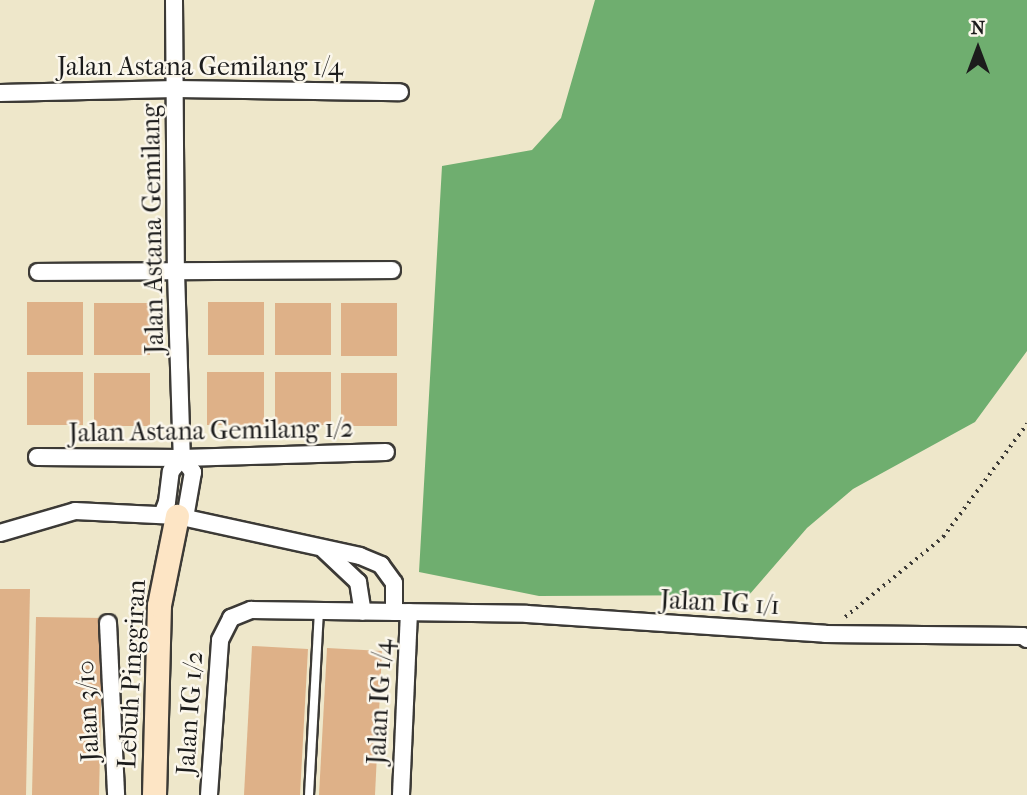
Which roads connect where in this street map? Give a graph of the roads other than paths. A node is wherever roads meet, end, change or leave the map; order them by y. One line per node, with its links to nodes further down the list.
1 (174, 0): 2 (street, Jalan Astana Gemilang)
2 (176, 89): 3 (street, Jalan Astana Gemilang 1/4); 4 (street, Jalan Astana Gemilang 1/4); 7 (street, Jalan Astana Gemilang)
3 (400, 92)
4 (0, 93)
5 (391, 270): 7 (street)
6 (38, 272): 7 (street)
7 (176, 272): 10 (street, Jalan Astana Gemilang)
8 (386, 452): 10 (street, Jalan Astana Gemilang 1/2)
9 (37, 457): 10 (street, Jalan Astana Gemilang 1/2)
10 (181, 458): 11 (street, Jalan Astana Gemilang); 11 (street, Jalan Astana Gemilang)
11 (175, 516): 12 (street, Jalan IG 1/4); 13 (street, Jalan IG 1/4); 21 (street, Lebuh Pinggiran)
12 (0, 533)
13 (322, 548): 16 (street); 17 (street, Jalan IG 1/4)
14 (251, 610): 15 (street, Jalan IG 1/1); 22 (street, Jalan IG 1/2)
15 (319, 610): 16 (street, Jalan IG 1/1); 23 (lane)
16 (363, 612): 17 (street, Jalan IG 1/1)
17 (401, 612): 19 (street, Jalan IG 1/1); 24 (street, Jalan IG 1/4)
18 (108, 624): 20 (street, Jalan 3/10)
19 (1027, 639)
20 (116, 795)
21 (154, 795)
22 (209, 795)
23 (309, 795)
24 (401, 795)

